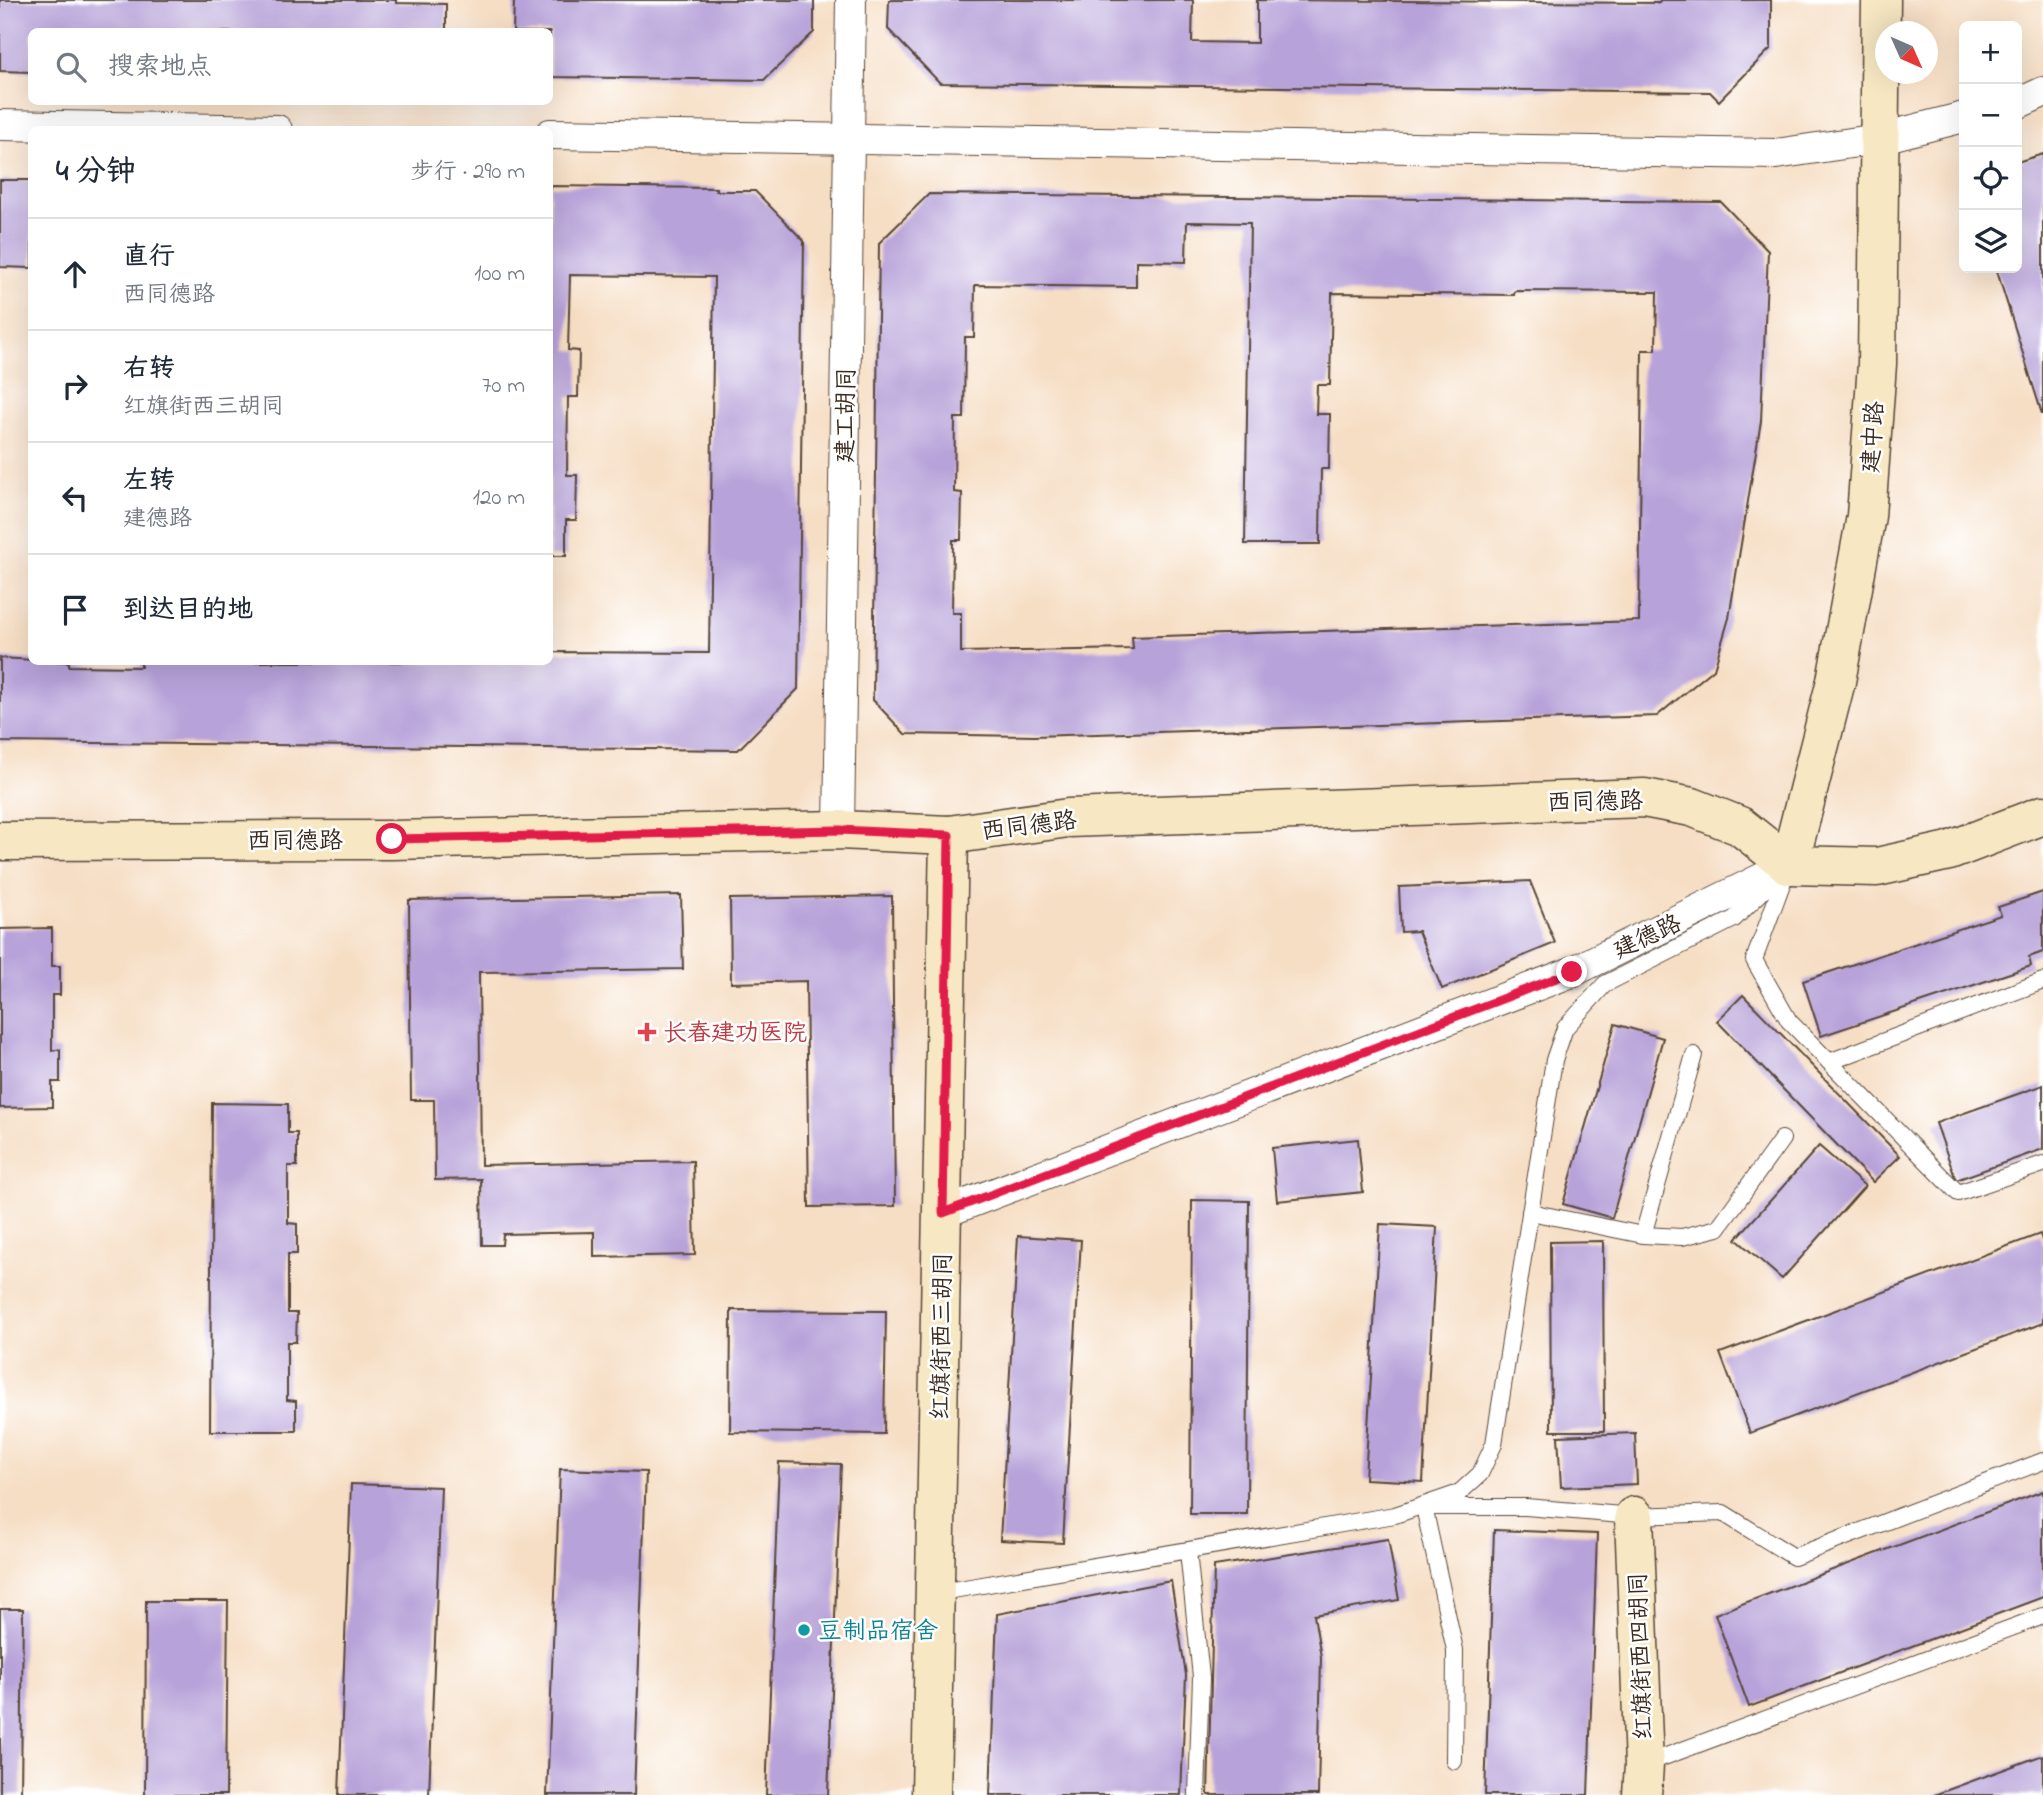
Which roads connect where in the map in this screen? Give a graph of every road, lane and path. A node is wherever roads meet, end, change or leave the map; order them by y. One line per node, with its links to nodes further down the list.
1 (851, 0): 9 (street, 建工胡同)
2 (1881, 0): 10 (street, 建中路)
3 (2043, 92): 4 (street)
4 (2022, 102)
5 (1959, 118): 10 (street)
6 (0, 125): 7 (street)
7 (55, 126)
8 (553, 134): 9 (street)
9 (849, 138): 10 (street); 12 (street, 建工胡同)
10 (1878, 139): 15 (street, 建中路)
11 (2043, 815): 15 (street, 建德路)
12 (839, 830): 13 (street, 西同德路); 14 (street, 西同德路)
13 (949, 835): 15 (street, 西同德路); 22 (street, 红旗街西三胡同)
14 (0, 841)
15 (1789, 865): 18 (lane); 21 (lane); 22 (street, 建德路)
16 (2043, 981): 18 (lane)
17 (1694, 1055): 23 (lane)
18 (1829, 1062): 20 (lane)
19 (1782, 1139): 23 (lane)
20 (2043, 1164)
21 (1531, 1212): 23 (lane); 25 (lane)
22 (943, 1213): 28 (street, 红旗街西三胡同)
23 (1643, 1235)
24 (2043, 1461): 26 (lane)
25 (1424, 1507): 26 (lane); 27 (lane); 30 (lane)
26 (1634, 1516): 31 (street, 红旗街西四胡同)
27 (1188, 1551): 28 (lane); 33 (lane)
28 (934, 1593): 32 (street, 红旗街西三胡同)
29 (2043, 1616): 31 (lane)
30 (1454, 1762)
31 (1643, 1780)
32 (931, 1795)
33 (1197, 1795)

